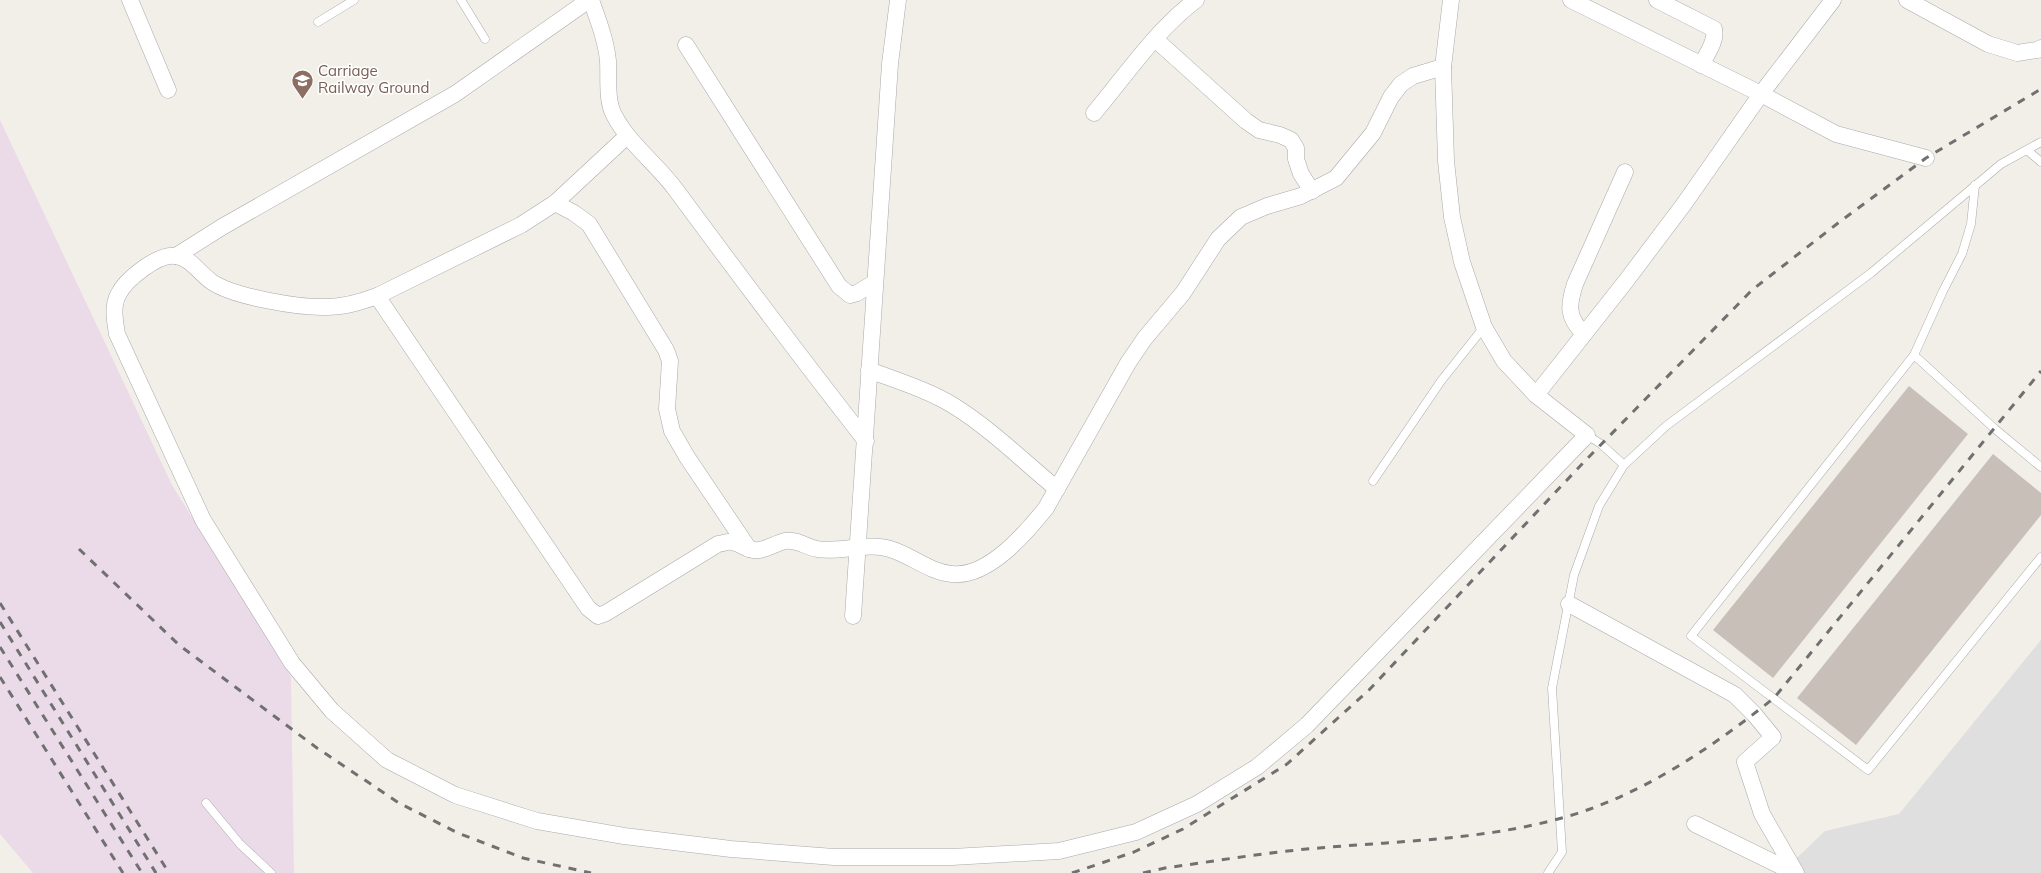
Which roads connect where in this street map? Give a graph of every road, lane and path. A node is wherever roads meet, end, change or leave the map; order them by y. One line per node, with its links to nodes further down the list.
1 (130, 0): 19 (street)
2 (354, 0): 12 (lane)
3 (461, 0): 13 (lane)
4 (590, 0): 22 (street); 31 (street)
5 (898, 0): 32 (street)
6 (1196, 0): 14 (street)
7 (1451, 0): 18 (street)
8 (1571, 0): 17 (street)
9 (1657, 0): 17 (street)
10 (1833, 0): 20 (street)
11 (1907, 0): 16 (street)
12 (318, 22)
13 (485, 39)
14 (1156, 39): 21 (street); 29 (street)
15 (686, 45): 32 (street)
16 (2041, 48)
17 (1701, 65): 20 (street)
18 (1443, 67): 29 (street); 34 (street)
19 (168, 90)
20 (1761, 94): 25 (street); 35 (street)
21 (1094, 113)
22 (627, 136): 30 (street); 40 (street)
23 (2041, 142): 24 (lane)
24 (2027, 150): 26 (lane); 28 (lane)
25 (1926, 158)
26 (2041, 162)
27 (1625, 172): 35 (street)
28 (1975, 184): 36 (lane); 41 (lane)
29 (1312, 191): 44 (street)
30 (555, 203): 33 (street); 46 (street)
31 (176, 256): 33 (street); 39 (street)
32 (874, 283): 37 (street)
33 (377, 296): 46 (street)
34 (1484, 327): 38 (street); 43 (lane)
35 (1584, 334): 38 (street)
36 (1914, 355): 42 (lane); 47 (lane)
37 (870, 370): 40 (street); 44 (street)
38 (1536, 395): 39 (street)
39 (1587, 435): 41 (lane)
40 (866, 441): 45 (street)
41 (1624, 465): 48 (lane)
42 (2041, 467)
43 (1372, 481)
44 (1057, 489): 45 (street)
45 (857, 548): 46 (street); 49 (street)
46 (749, 549)
47 (2041, 557)
48 (1569, 604): 53 (lane); 54 (street)
49 (853, 616)
50 (206, 803): 52 (lane)
51 (1695, 824): 54 (street)
52 (271, 873)
53 (1548, 873)
54 (1795, 873)

